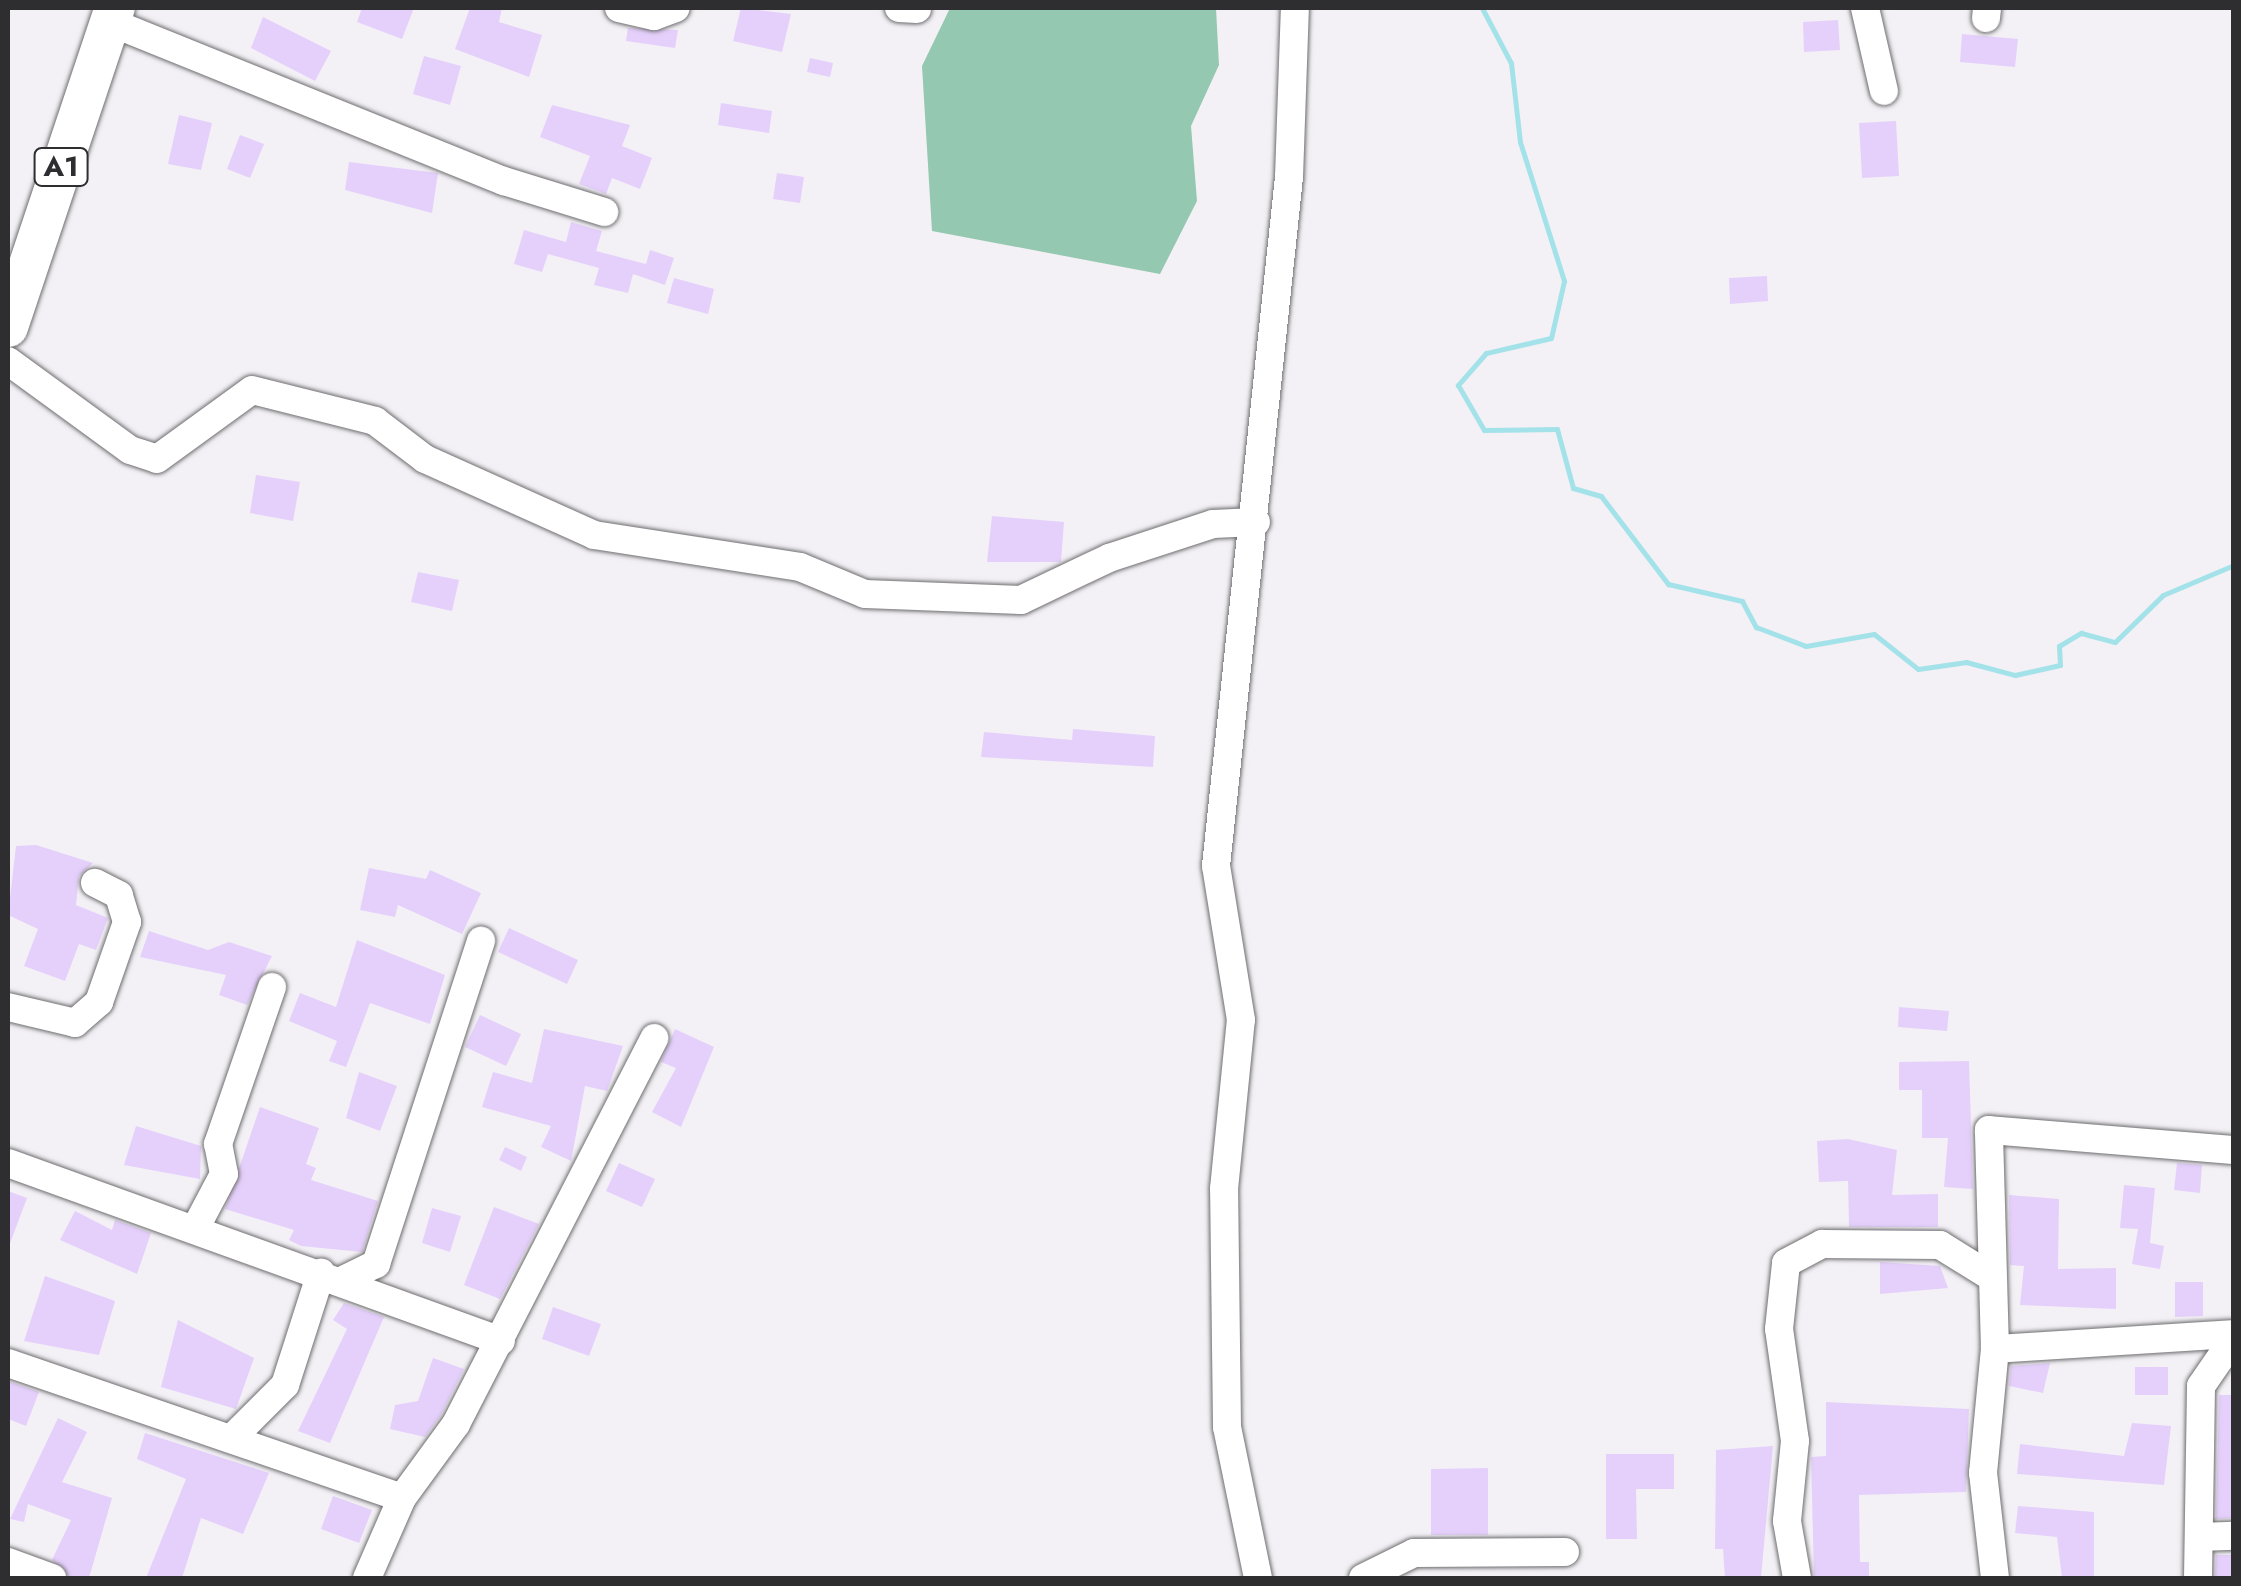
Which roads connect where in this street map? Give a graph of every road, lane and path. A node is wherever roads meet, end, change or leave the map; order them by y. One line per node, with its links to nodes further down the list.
1 (618, 8): 2 (street)
2 (676, 8)
3 (1295, 8): 10 (street)
4 (1869, 9): 6 (street)
5 (112, 14): 7 (street); 8 (highway, A1)
6 (1884, 91)
7 (604, 212)
8 (8, 326)
9 (8, 361): 10 (street)
10 (1256, 522): 33 (street)
11 (95, 883): 14 (street)
12 (480, 941): 19 (street)
13 (272, 987): 18 (street)
14 (8, 1007)
15 (654, 1038): 22 (street)
16 (2234, 1150): 20 (street)
17 (8, 1163): 18 (street)
18 (195, 1228): 19 (street)
19 (332, 1276): 22 (street); 25 (street)
20 (1990, 1276): 23 (street); 35 (street)
21 (2234, 1336): 23 (street); 28 (street)
22 (501, 1341): 26 (street)
23 (1994, 1349): 36 (street)
24 (8, 1363): 25 (street)
25 (232, 1438): 26 (street)
26 (402, 1498): 32 (street)
27 (2234, 1536): 28 (street)
28 (2200, 1537): 37 (street)
29 (1565, 1552): 34 (street)
30 (8, 1562): 31 (street)
31 (52, 1578)
32 (367, 1578)
33 (1258, 1578)
34 (1363, 1578)
35 (1798, 1578)
36 (1995, 1578)
37 (2198, 1578)

